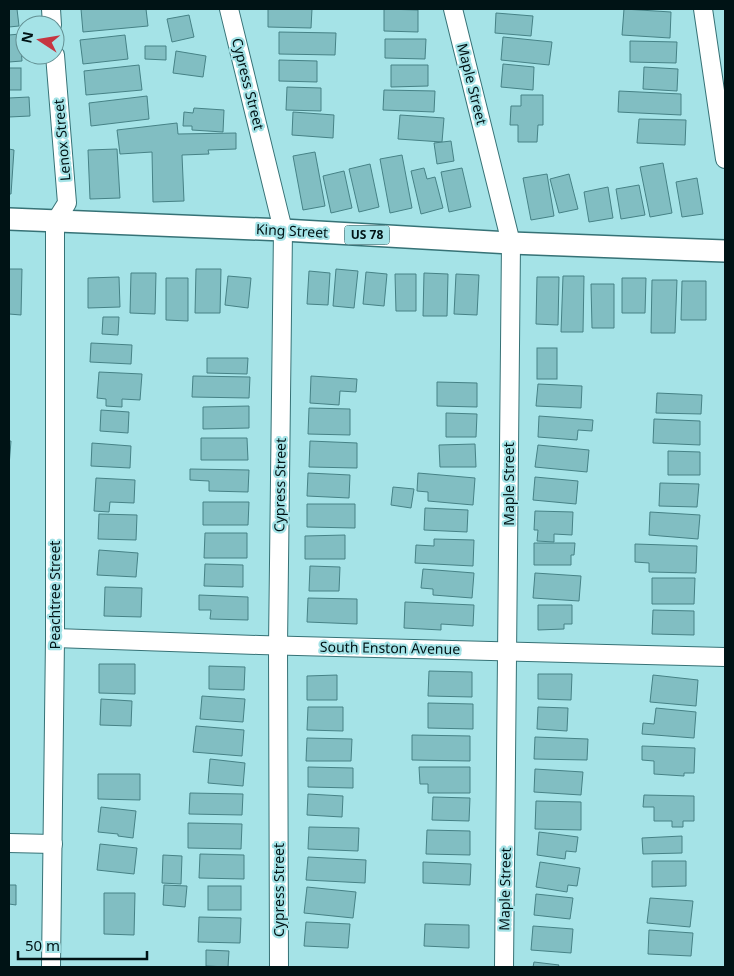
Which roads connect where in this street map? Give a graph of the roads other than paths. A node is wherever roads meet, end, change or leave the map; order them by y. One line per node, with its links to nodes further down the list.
1 (229, 9): 8 (street, Cypress Street)
2 (453, 9): 9 (street, Maple Street)
3 (703, 9): 5 (street)
4 (56, 65): 7 (street, Lenox Street)
5 (725, 159)
6 (9, 220): 7 (main road, King Street / US 78)
7 (56, 222): 8 (main road, King Street / US 78); 11 (street, Peachtree Street)
8 (283, 230): 9 (main road, King Street / US 78); 12 (street, Cypress Street)
9 (511, 243): 10 (main road, King Street / US 78); 13 (street, Maple Street)
10 (725, 251)
11 (55, 638): 12 (street, South Enston Avenue); 16 (street, Peachtree Street)
12 (278, 646): 13 (street, South Enston Avenue); 18 (street, Cypress Street)
13 (508, 651): 14 (street, South Enston Avenue); 19 (street, Maple Street)
14 (725, 657)
15 (9, 843): 16 (street)
16 (53, 844): 17 (street, Peachtree Street)
17 (51, 967)
18 (279, 967)
19 (504, 967)

